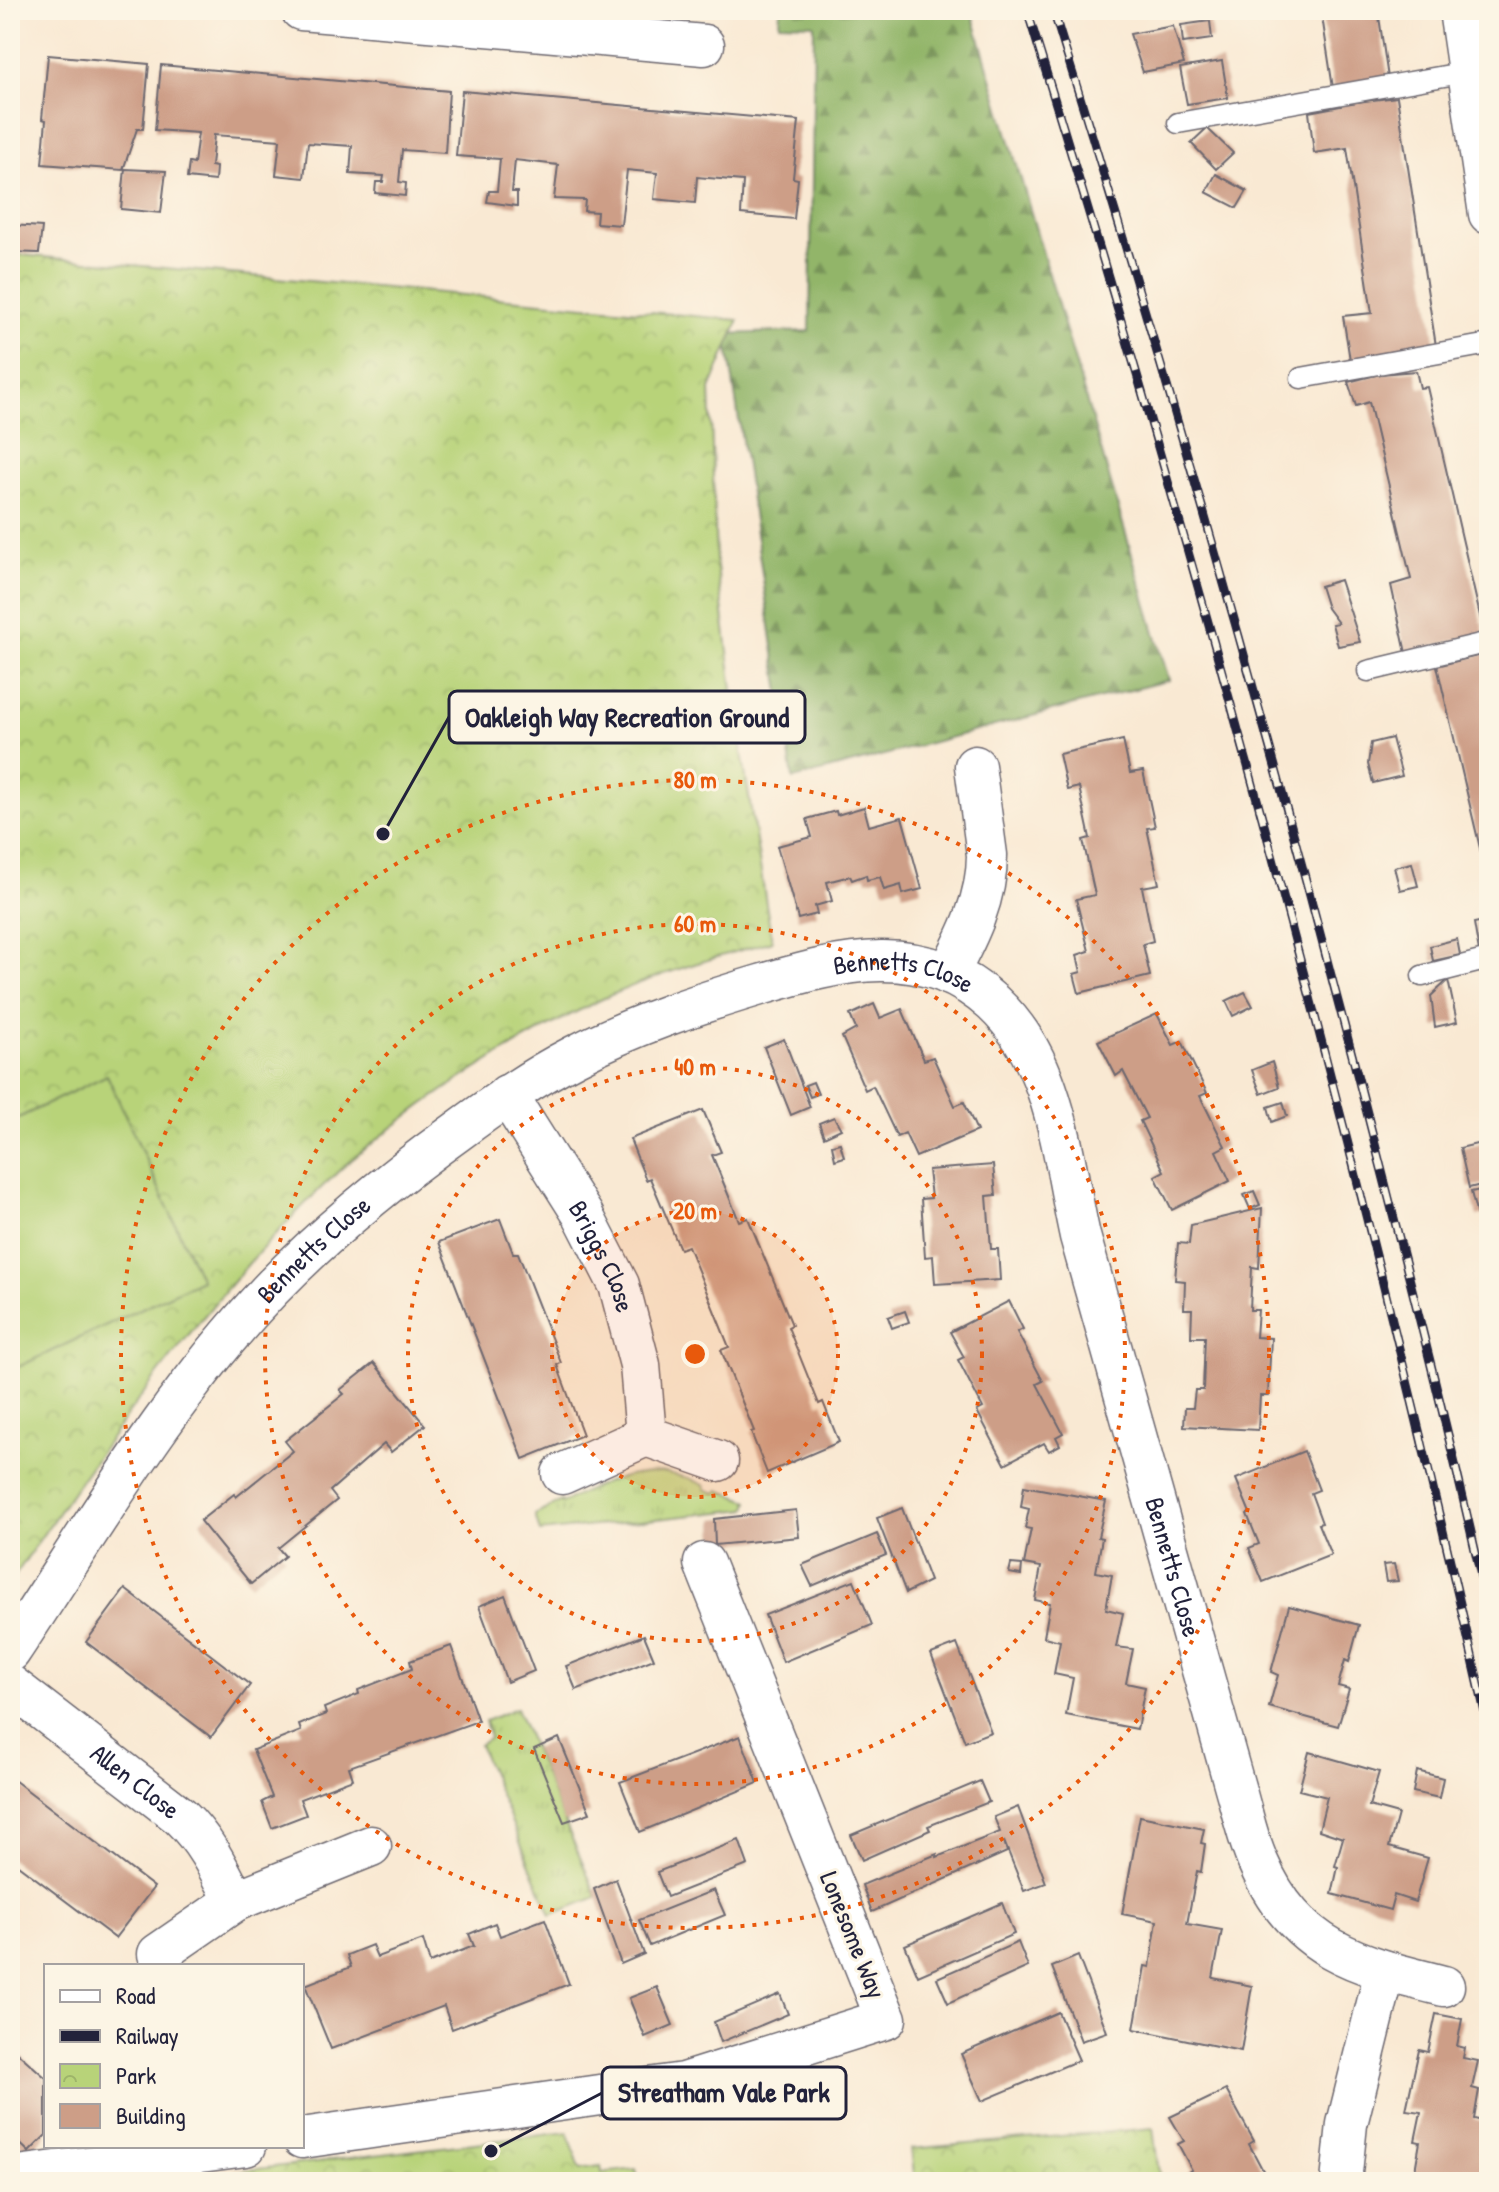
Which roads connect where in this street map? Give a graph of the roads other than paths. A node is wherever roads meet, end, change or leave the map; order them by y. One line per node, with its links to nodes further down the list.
1 (301, 10): 3 (street)
2 (1470, 17): 4 (street)
3 (704, 45)
4 (1467, 72): 5 (lane); 6 (street)
5 (1178, 123)
6 (1489, 214)
7 (1489, 344): 8 (lane)
8 (1301, 378)
9 (1489, 642): 10 (lane)
10 (1368, 671)
11 (975, 766): 13 (street)
12 (1489, 959): 14 (lane)
13 (948, 974): 15 (street, Bennetts Close); 25 (street, Bennetts Close)
14 (1422, 976)
15 (507, 1095): 16 (street, Briggs Close); 20 (street, Bennetts Close)
16 (646, 1436): 17 (street); 18 (street)
17 (718, 1461)
18 (562, 1474)
19 (704, 1563): 27 (street, Lonesome Way)
20 (10, 1652)
21 (10, 1685): 23 (street, Allen Close)
22 (371, 1846): 23 (street)
23 (235, 1901): 24 (street)
24 (158, 1954)
25 (1385, 1971): 26 (street, Bennetts Close); 30 (street)
26 (1444, 1986)
27 (304, 2138)
28 (231, 2148): 29 (street)
29 (10, 2177)
30 (1341, 2182)

